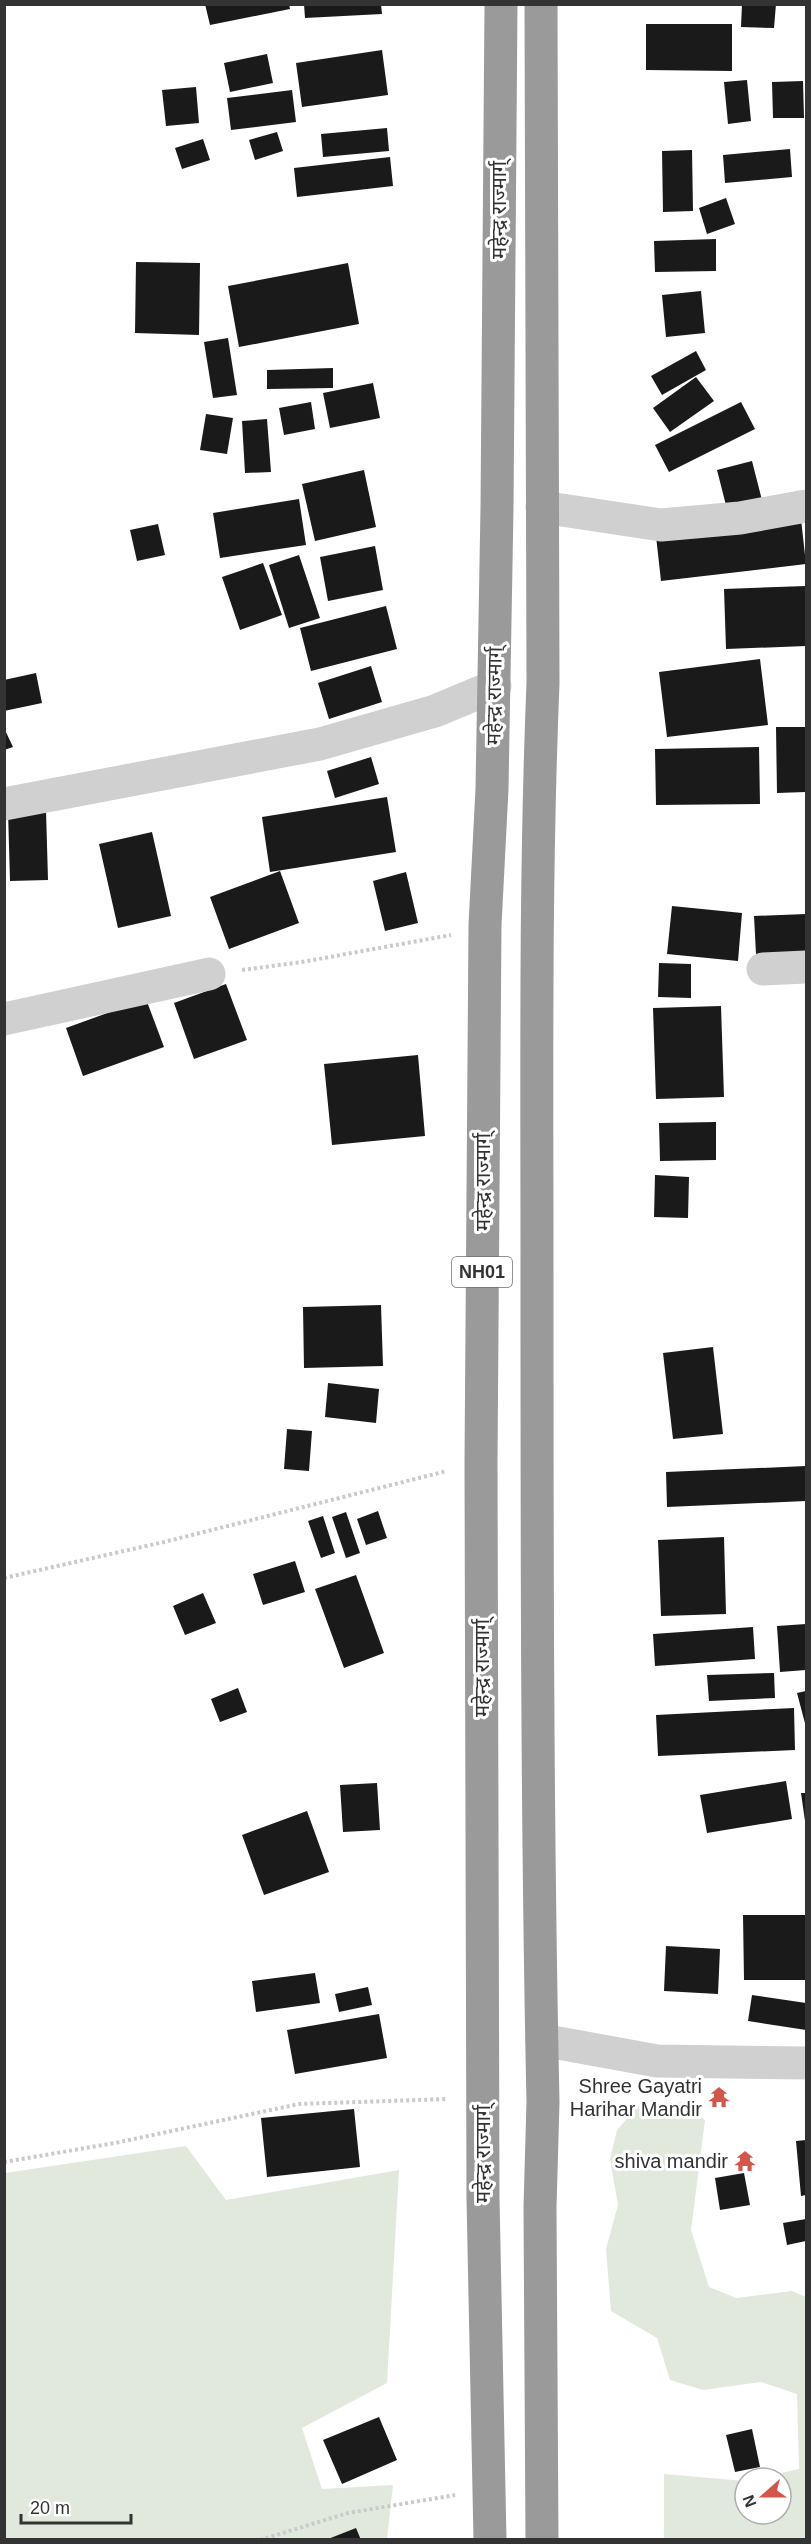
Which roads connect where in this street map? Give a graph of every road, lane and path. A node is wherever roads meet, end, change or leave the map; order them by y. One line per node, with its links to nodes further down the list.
1 (501, 4): 5 (highway, महेन्द्र राज्मार्ग् / NH01)
2 (541, 4): 4 (highway, NH01)
3 (807, 506): 4 (street)
4 (542, 507): 14 (highway, NH01)
5 (495, 686): 6 (street); 7 (highway, महेन्द्र राज्मार्ग् / NH01)
6 (4, 804)
7 (485, 925): 10 (path); 12 (highway, महेन्द्र राज्मार्ग् / NH01)
8 (807, 967): 9 (street)
9 (763, 969)
10 (209, 974): 11 (street)
11 (4, 1019)
12 (481, 1462): 13 (path); 16 (highway, महेन्द्र राज्मार्ग् / NH01)
13 (4, 1578)
14 (542, 2040): 15 (street); 21 (highway, NH01)
15 (807, 2063)
16 (484, 2102): 17 (path); 18 (highway, महेन्द्र राज्मार्ग् / NH01)
17 (4, 2162)
18 (488, 2484): 19 (path); 20 (highway, महेन्द्र राज्मार्ग् / NH01)
19 (260, 2540)
20 (490, 2540)
21 (542, 2540)

